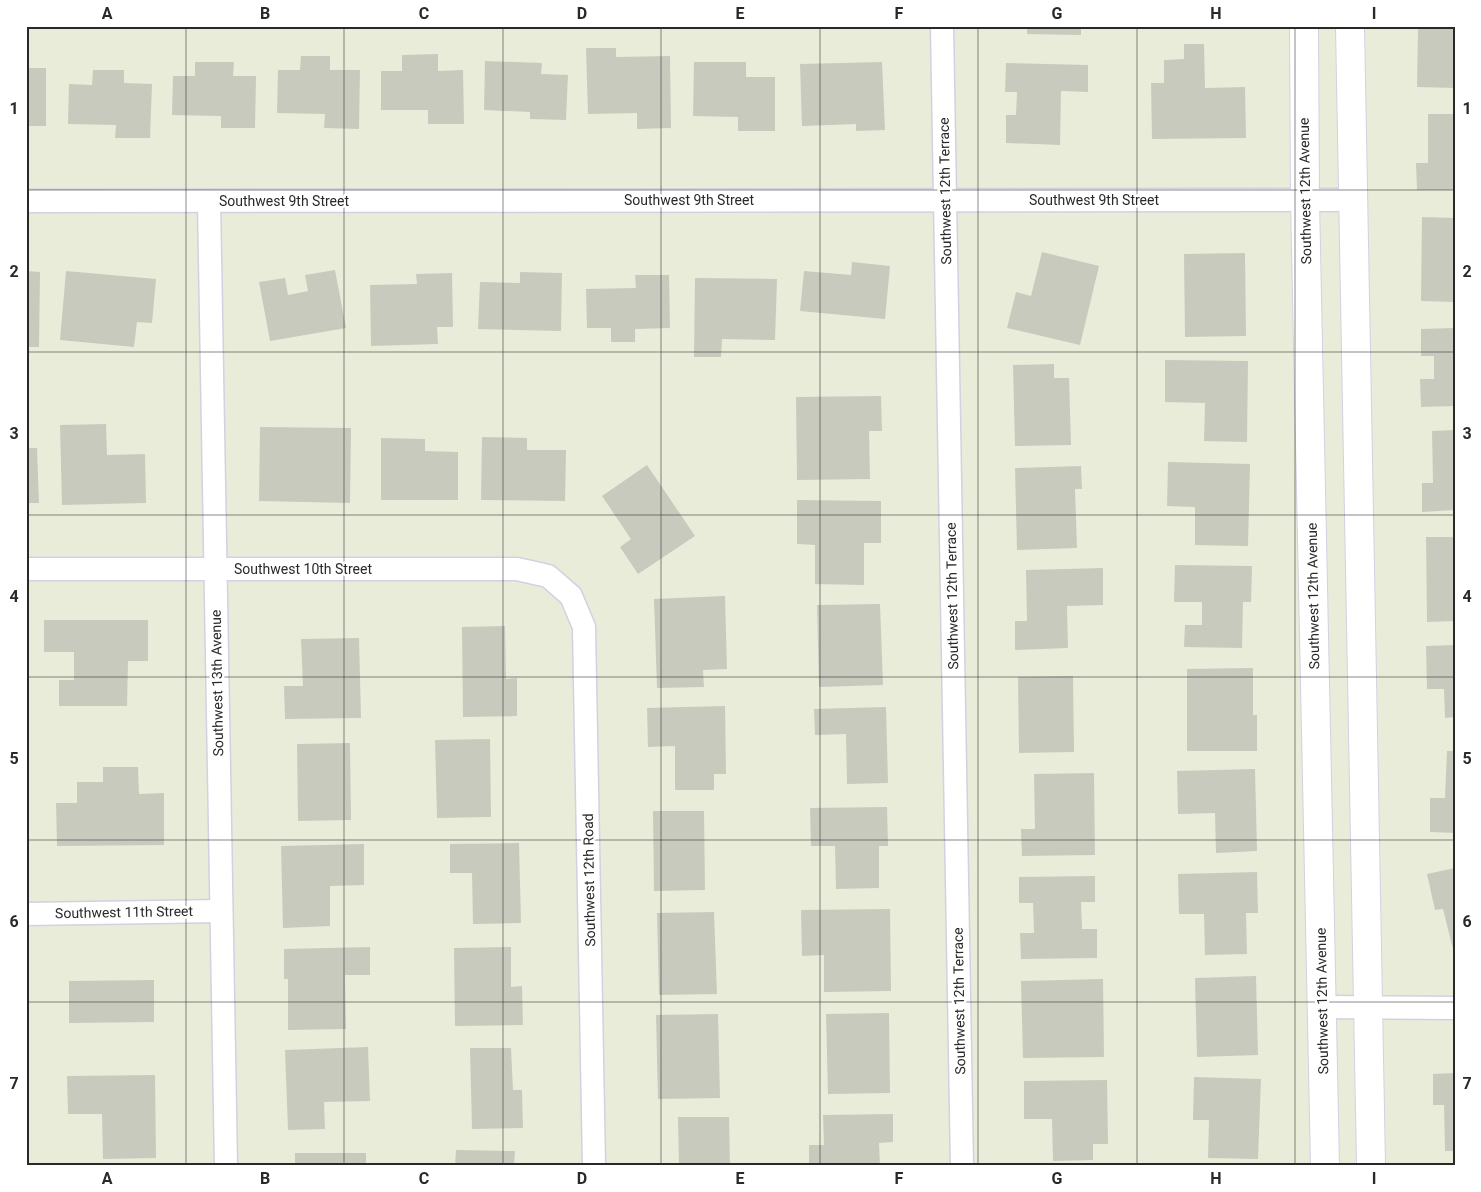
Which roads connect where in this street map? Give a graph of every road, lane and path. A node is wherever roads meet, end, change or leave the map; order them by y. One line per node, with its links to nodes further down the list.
1 (942, 26): 4 (street, Southwest 12th Terrace)
2 (1304, 26): 5 (street, Southwest 12th Avenue)
3 (1350, 26): 6 (street)
4 (945, 200): 5 (street, Southwest 9th Street); 8 (street, Southwest 9th Street); 19 (street, Southwest 12th Terrace)
5 (1305, 200): 6 (street, Southwest 9th Street); 14 (street, Southwest 12th Avenue)
6 (1352, 200): 15 (street)
7 (26, 201): 8 (street, Southwest 9th Street)
8 (209, 201): 9 (street, Southwest 13th Avenue)
9 (215, 568): 10 (street, Southwest 10th Street); 11 (street, Southwest 10th Street); 12 (street, Southwest 13th Avenue)
10 (26, 569)
11 (571, 596): 18 (street, Southwest 12th Road)
12 (222, 911): 13 (street, Southwest 11th Street); 17 (street, Southwest 13th Avenue)
13 (26, 914)
14 (1322, 1007): 15 (street); 20 (street, Southwest 12th Avenue)
15 (1368, 1007): 16 (street); 21 (street)
16 (1455, 1008)
17 (226, 1166)
18 (594, 1166)
19 (962, 1166)
20 (1325, 1166)
21 (1370, 1166)

